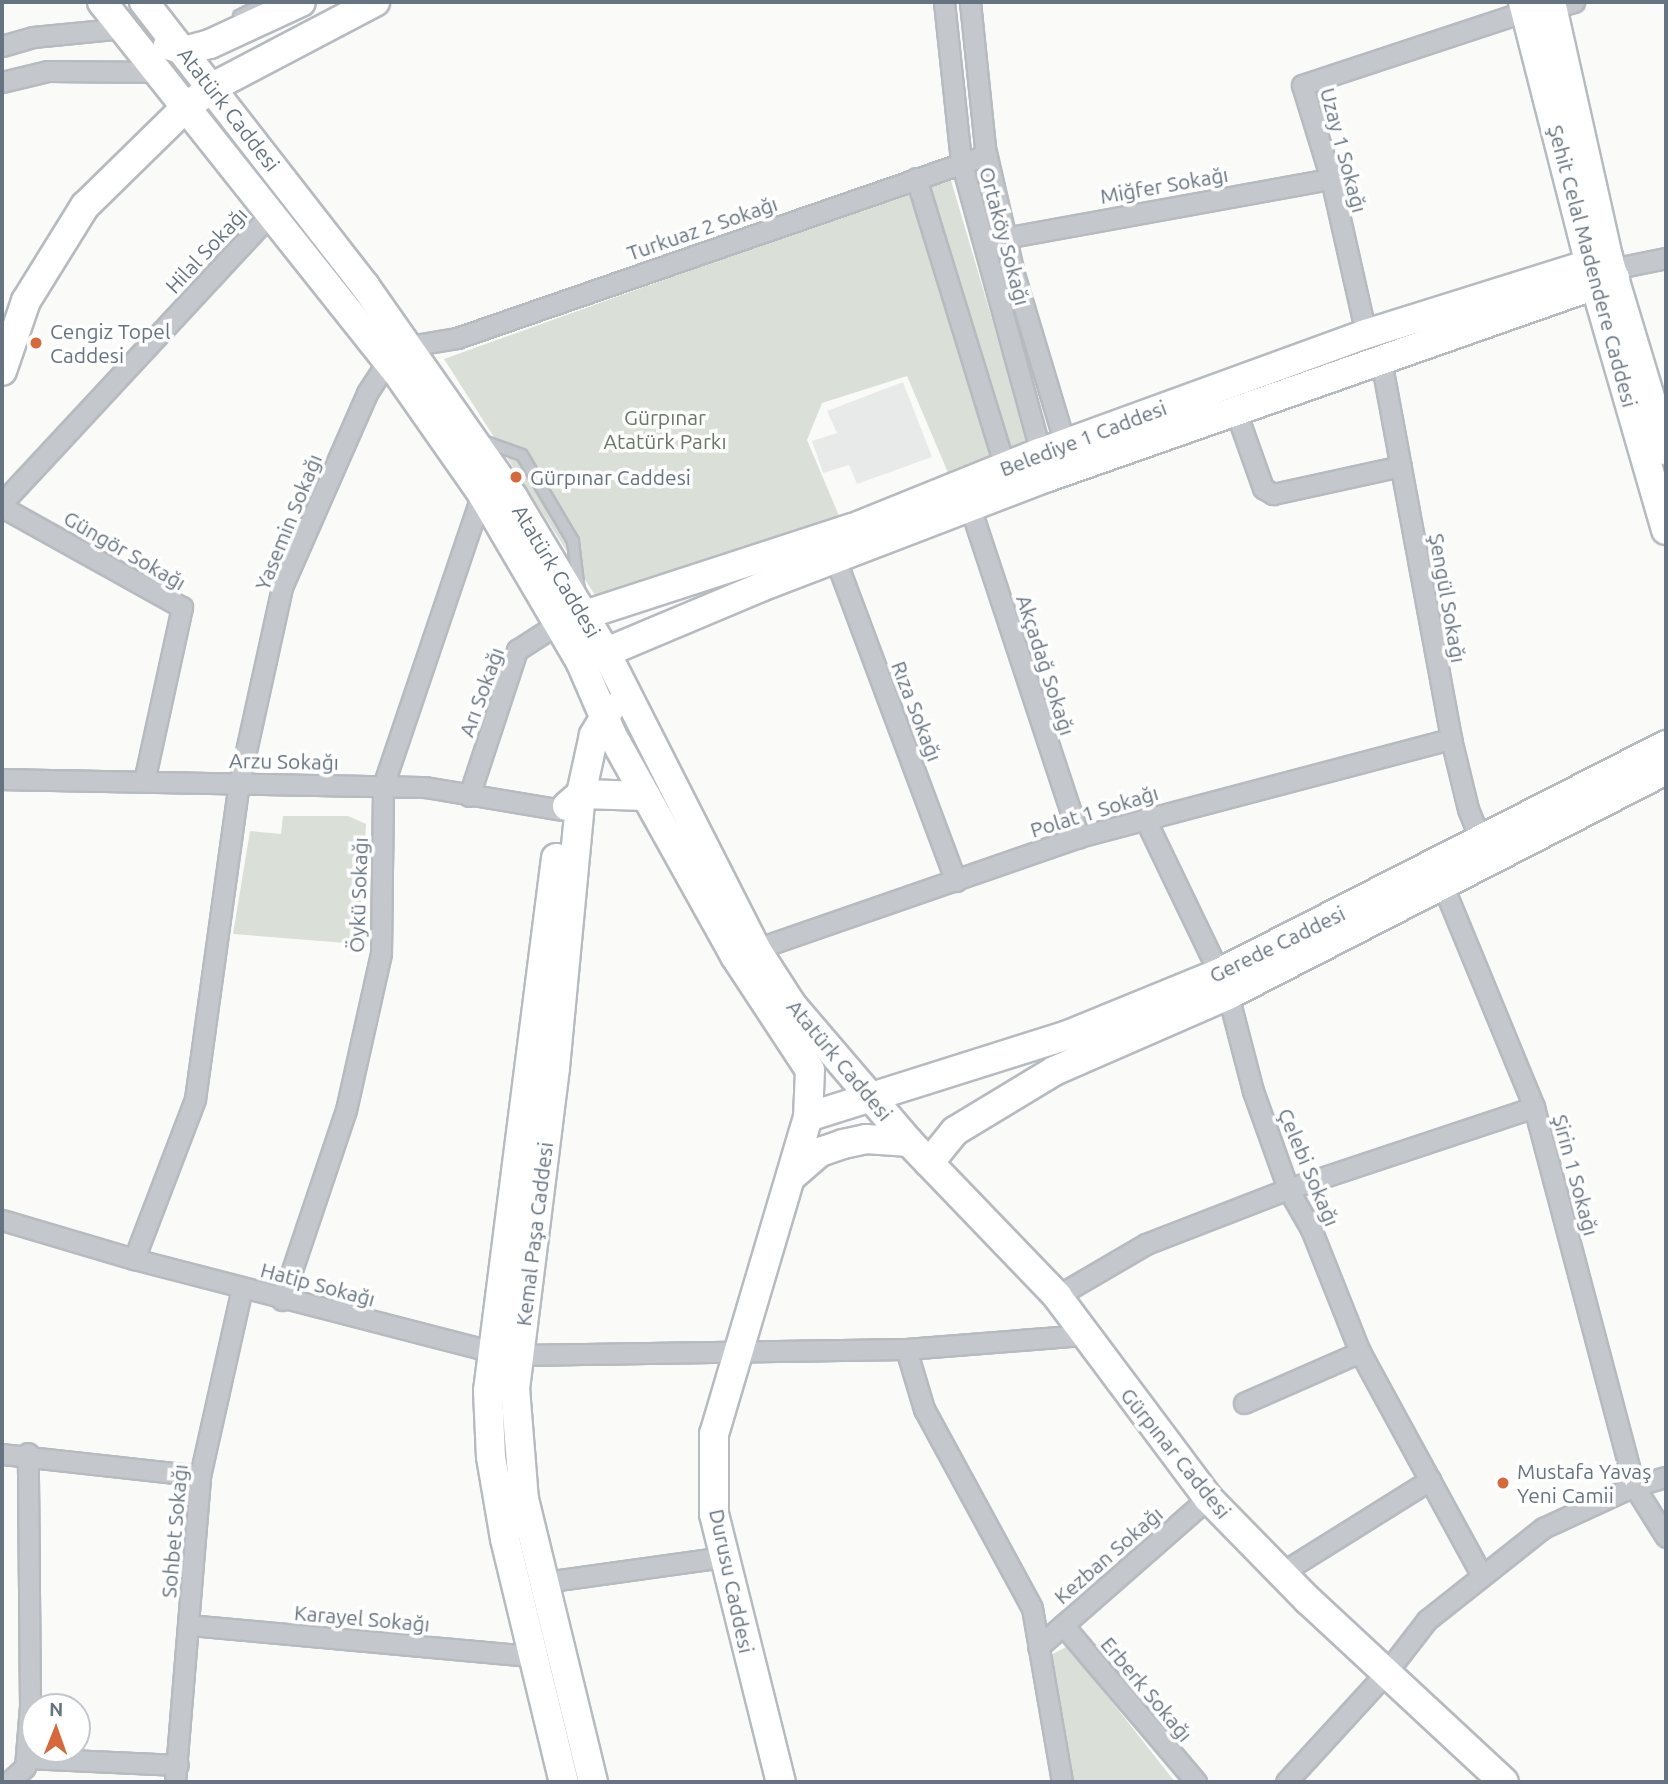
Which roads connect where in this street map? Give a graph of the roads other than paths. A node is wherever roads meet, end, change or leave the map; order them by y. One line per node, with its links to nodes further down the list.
1 (102, 2): 9 (street, Atatürk Caddesi)
2 (144, 2): 12 (street, Atatürk Caddesi)
3 (266, 2): 10 (lane)
4 (301, 2): 10 (street)
5 (375, 2): 15 (street)
6 (944, 2): 18 (street, Ortaköy Sokağı)
7 (970, 2): 17 (street, Ortaköy Sokağı)
8 (1545, 5): 20 (street, Uzay 1 Sokağı); 25 (street, Şehit Celal Madendere Caddesi)
9 (124, 28): 11 (street); 12 (street); 13 (street, Atatürk Caddesi)
10 (233, 33): 12 (street)
11 (2, 46)
12 (185, 51): 15 (street, Atatürk Caddesi)
13 (159, 72): 14 (street); 16 (street, Atatürk Caddesi)
14 (2, 82)
15 (213, 87): 16 (street); 28 (street, Atatürk Caddesi)
16 (186, 107): 21 (street, Atatürk Caddesi); 29 (street)
17 (986, 155): 18 (street, Turkuaz 2 Sokağı); 22 (street, Ortaköy Sokağı)
18 (961, 161): 19 (street, Turkuaz 2 Sokağı); 23 (street, Ortaköy Sokağı)
19 (916, 178): 28 (street, Turkuaz 2 Sokağı); 34 (street)
20 (1331, 179): 22 (street, Miğfer Sokağı); 26 (street, Uzay 1 Sokağı)
21 (271, 214): 28 (street, Atatürk Caddesi); 36 (street, Hilal Sokağı)
22 (1005, 236): 23 (street, Miğfer Sokağı); 32 (street, Ortaköy Sokağı)
23 (983, 243): 32 (street, Ortaköy Sokağı)
24 (1666, 258): 25 (street)
25 (1604, 270): 26 (street, Belediye 1 Caddesi); 27 (street, Belediye 1 Caddesi); 31 (street, Şehit Celal Madendere Caddesi); 38 (street, Şehit Celal Madendere Caddesi)
26 (1366, 334): 32 (street, Belediye 1 Caddesi)
27 (1381, 360): 30 (street, Belediye 1 Caddesi); 33 (street, Şengül Sokağı)
28 (406, 364): 35 (street, Atatürk Caddesi); 40 (street, Atatürk Caddesi); 49 (street, Yasemin Sokağı)
29 (2, 371)
30 (1236, 412): 32 (street, Belediye 1 Caddesi); 33 (street)
31 (1666, 450)
32 (1056, 461): 34 (street, Belediye 1 Caddesi); 37 (street, Belediye 1 Caddesi)
33 (1401, 466): 44 (street, Şengül Sokağı)
34 (1004, 467): 40 (street, Belediye 1 Caddesi)
35 (482, 494): 40 (street, Atatürk Caddesi); 50 (street, Öykü Sokağı)
36 (2, 505): 48 (street, Güngör Sokağı)
37 (970, 507): 39 (street, Belediye 1 Caddesi); 55 (street, Akçadağ Sokağı)
38 (1666, 530)
39 (835, 558): 41 (street, Belediye 1 Caddesi); 57 (street, Rıza Sokağı)
40 (571, 619): 41 (street, Atatürk Caddesi); 51 (street, Arı Sokağı)
41 (592, 668): 42 (street, Atatürk Caddesi); 43 (street, Atatürk Caddesi); 53 (street, Kemal Paşa Caddesi)
42 (625, 689): 43 (street, Kemal Paşa Caddesi); 59 (street, Atatürk Caddesi)
43 (604, 717): 52 (street, Atatürk Caddesi); 53 (street, Kemal Paşa Caddesi)
44 (1451, 739): 54 (street, Polat 1 Sokağı); 56 (street, Şengül Sokağı)
45 (1666, 745): 56 (street, Gerede Caddesi)
46 (1666, 770): 56 (street, Gerede Caddesi)
47 (2, 779): 48 (street, Arzu Sokağı)
48 (144, 781): 49 (street, Arzu Sokağı)
49 (239, 783): 50 (street, Arzu Sokağı); 69 (street, Yasemin Sokağı)
50 (383, 786): 51 (street, Arzu Sokağı); 72 (street, Öykü Sokağı)
51 (469, 796): 53 (street, Arzu Sokağı)
52 (646, 796): 53 (street); 63 (street, Atatürk Caddesi)
53 (572, 802): 75 (street, Kemal Paşa Caddesi); 78 (street, Kemal Paşa Caddesi)
54 (1145, 819): 55 (street, Polat 1 Sokağı); 60 (street, Çelebi Sokağı)
55 (1079, 836): 57 (street, Polat 1 Sokağı)
56 (1486, 852): 58 (street, Gerede Caddesi); 60 (street, Gerede Caddesi)
57 (956, 881): 59 (street, Polat 1 Sokağı)
58 (1443, 886): 60 (street, Gerede Caddesi); 62 (street, Şirin 1 Sokağı)
59 (756, 949): 61 (street, Atatürk Caddesi)
60 (1223, 984): 61 (street, Gerede Caddesi); 65 (street, Gerede Caddesi); 67 (street, Çelebi Sokağı)
61 (869, 1095): 63 (street, Gerede Caddesi); 64 (street, Atatürk Caddesi)
62 (1534, 1107): 67 (street); 85 (street, Şirin 1 Sokağı)
63 (808, 1117): 66 (street, Atatürk Caddesi)
64 (909, 1142): 65 (street, Atatürk Caddesi); 66 (street)
65 (929, 1163): 71 (street, Gürpınar Caddesi)
66 (791, 1177): 77 (street, Durusu Caddesi)
67 (1289, 1189): 71 (street); 76 (street, Çelebi Sokağı)
68 (2, 1220): 69 (street, Hatip Sokağı)
69 (134, 1259): 70 (street, Hatip Sokağı)
70 (242, 1287): 72 (street, Hatip Sokağı); 82 (street, Sohbet Sokağı)
71 (1057, 1296): 73 (street, Gürpınar Caddesi)
72 (282, 1300): 75 (street, Hatip Sokağı)
73 (1085, 1335): 74 (street); 86 (street, Gürpınar Caddesi)
74 (906, 1349): 77 (street); 94 (street)
75 (491, 1351): 78 (street); 95 (street, Kemal Paşa Caddesi)
76 (1360, 1352): 79 (street); 84 (street, Çelebi Sokağı)
77 (736, 1354): 78 (street); 88 (street, Durusu Caddesi)
78 (519, 1355): 91 (street, Kemal Paşa Caddesi)
79 (1244, 1403)
80 (28, 1453): 81 (street); 82 (street); 97 (street)
81 (2, 1454)
82 (200, 1476): 92 (street, Sohbet Sokağı)
83 (1666, 1477): 85 (street)
84 (1430, 1480): 89 (street); 90 (street, Çelebi Sokağı)
85 (1634, 1486): 87 (street, Şirin 1 Sokağı); 90 (street)
86 (1208, 1498): 89 (street, Gürpınar Caddesi); 93 (street, Kezban Sokağı)
87 (1666, 1537)
88 (724, 1557): 91 (street); 104 (street, Durusu Caddesi)
89 (1281, 1573): 96 (street, Gürpınar Caddesi)
90 (1482, 1576): 96 (street)
91 (544, 1581): 103 (street, Kemal Paşa Caddesi)
92 (189, 1625): 95 (street, Karayel Sokağı); 100 (street, Sohbet Sokağı)
93 (1063, 1625): 94 (street, Kezban Sokağı); 106 (street, Erberk Sokağı)
94 (1038, 1647): 105 (street)
95 (532, 1656): 102 (street, Kemal Paşa Caddesi)
96 (1386, 1673): 107 (street); 108 (street, Gürpınar Caddesi)
97 (30, 1693)
98 (24, 1763): 101 (street)
99 (73, 1763): 100 (street)
100 (176, 1774)
101 (9, 1782)
102 (564, 1782)
103 (593, 1782)
104 (781, 1782)
105 (1062, 1782)
106 (1196, 1782)
107 (1286, 1782)
108 (1504, 1782)

